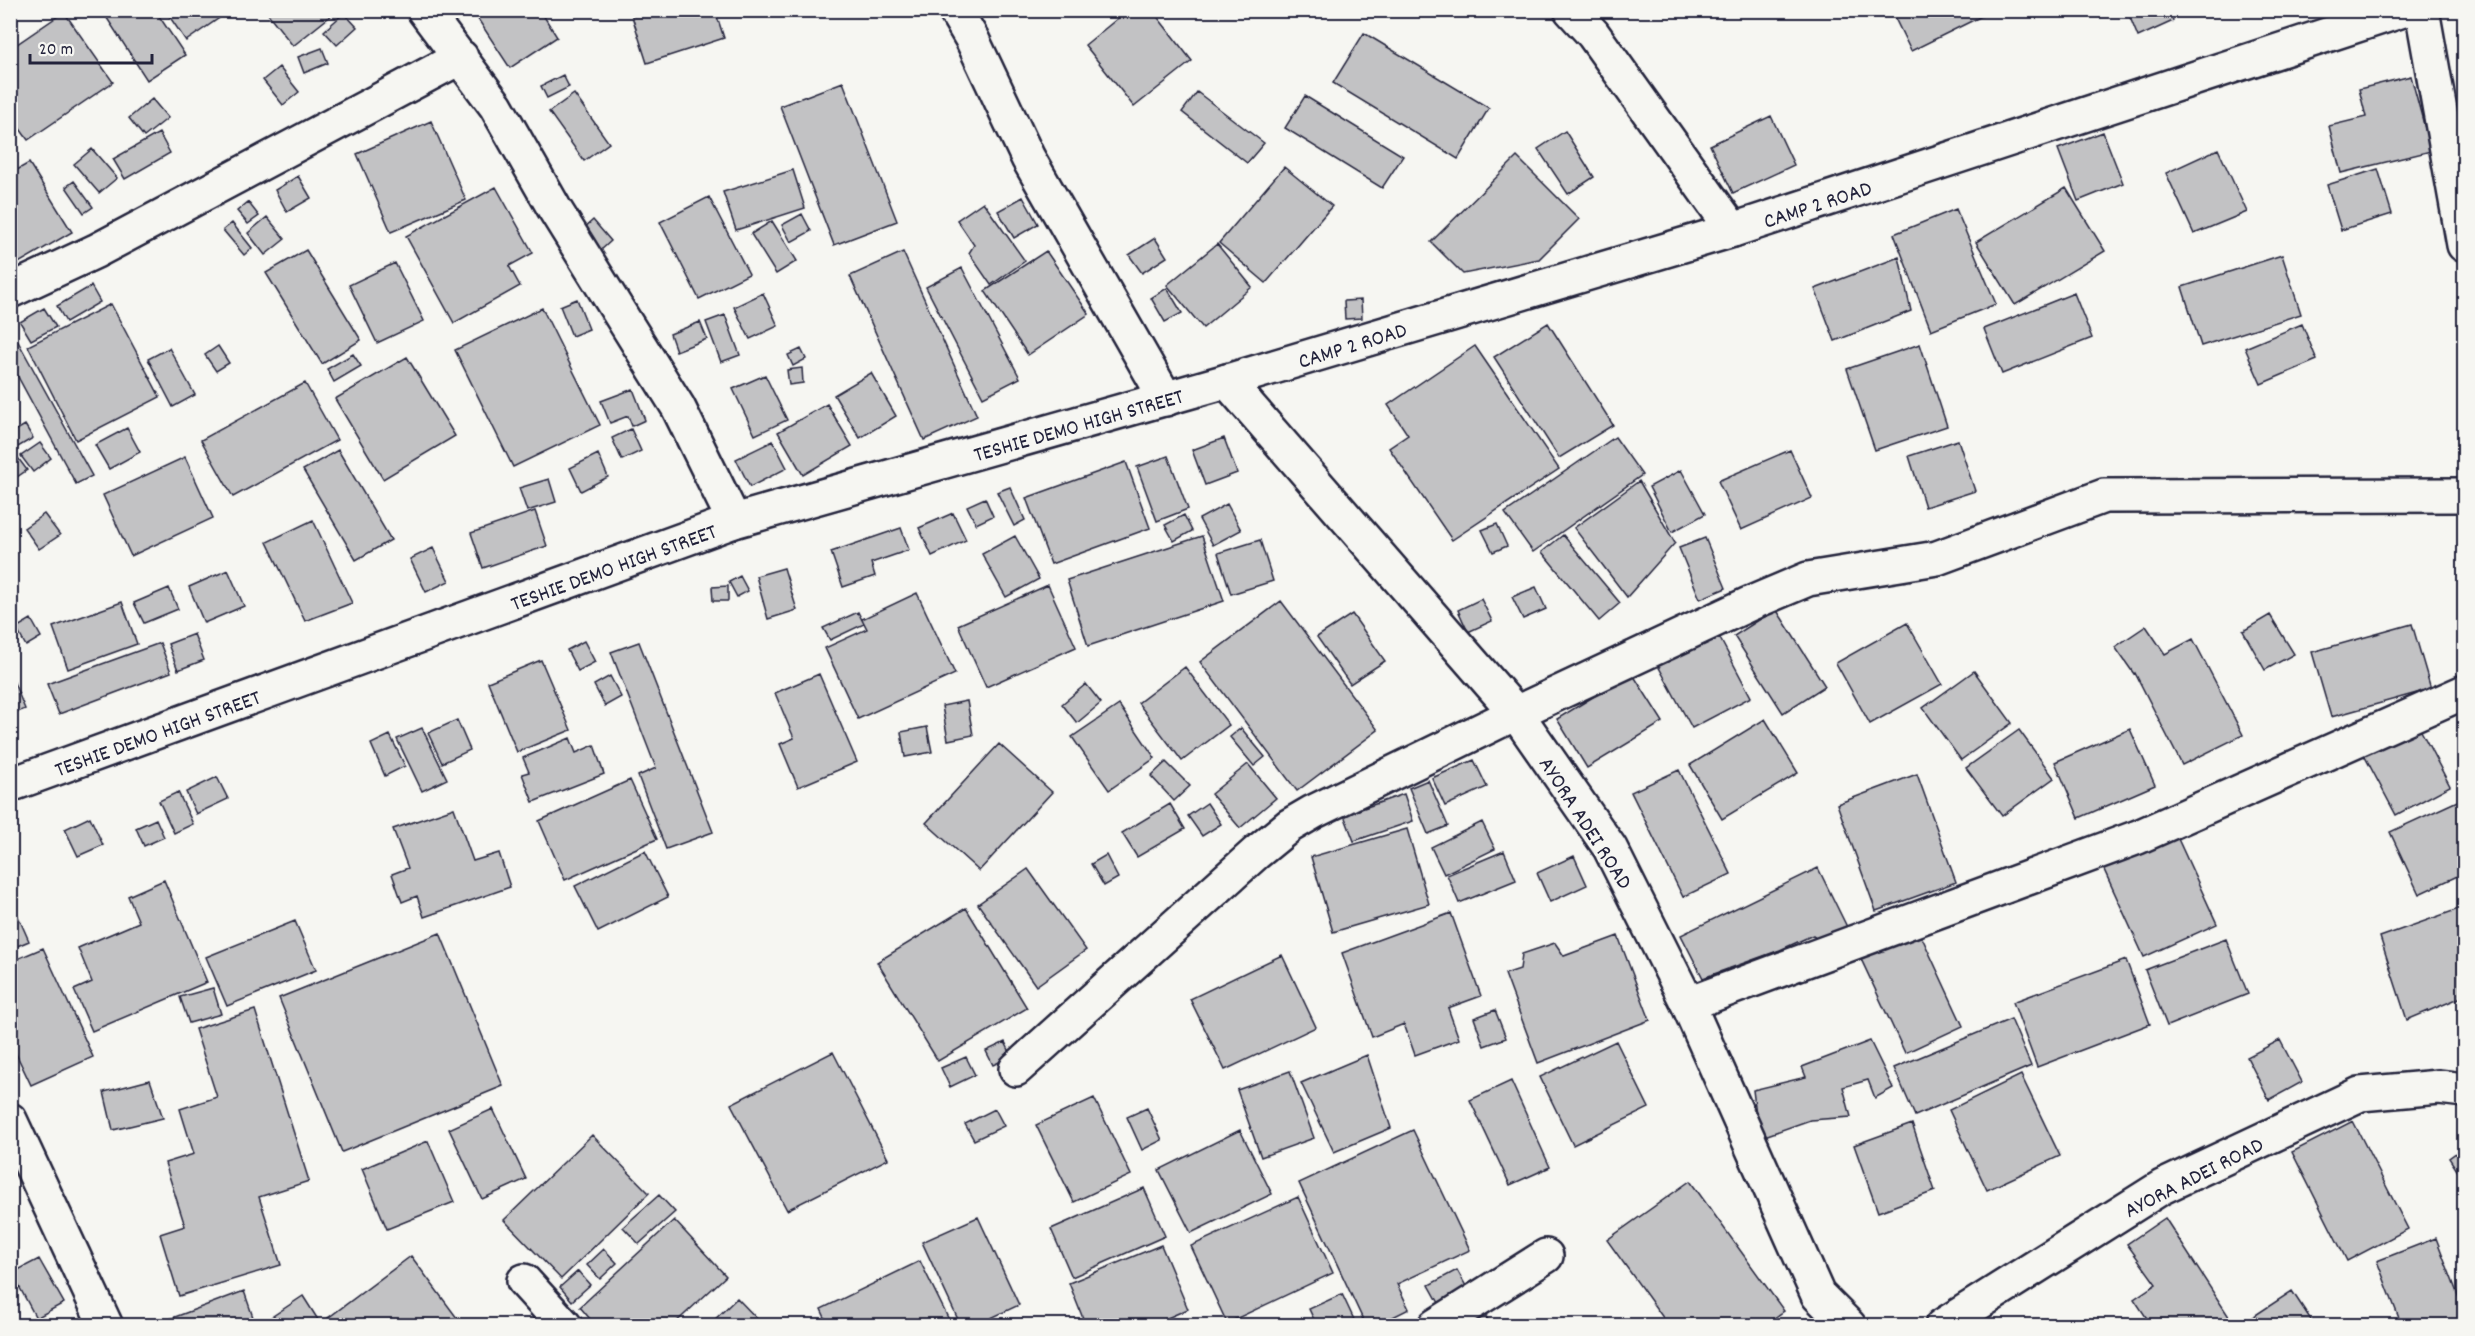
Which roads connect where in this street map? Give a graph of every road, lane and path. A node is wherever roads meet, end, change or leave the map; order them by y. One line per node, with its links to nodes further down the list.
1 (424, 10): 6 (street)
2 (955, 10): 11 (street)
3 (1571, 10): 7 (street)
4 (2422, 10): 8 (street)
5 (2392, 12): 7 (street, CAMP 2 ROAD)
6 (461, 57): 9 (street); 13 (street)
7 (1733, 230): 10 (street, CAMP 2 ROAD)
8 (2464, 245)
9 (10, 291)
10 (1227, 381): 11 (street, TESHIE DEMO HIGH STREET); 15 (street, AYORA ADEI ROAD)
11 (1166, 399): 13 (street, TESHIE DEMO HIGH STREET)
12 (2464, 495): 15 (street)
13 (734, 522): 16 (street, TESHIE DEMO HIGH STREET)
14 (2464, 692): 17 (street)
15 (1516, 713): 17 (street, AYORA ADEI ROAD); 18 (street)
16 (10, 785)
17 (1688, 1004): 26 (street, AYORA ADEI ROAD)
18 (1016, 1069)
19 (2464, 1090): 27 (street, AYORA ADEI ROAD)
20 (10, 1120): 23 (street)
21 (1546, 1257): 25 (street)
22 (525, 1281): 24 (street)
23 (106, 1326)
24 (565, 1326)
25 (1435, 1326)
26 (1849, 1326)
27 (1942, 1326)

